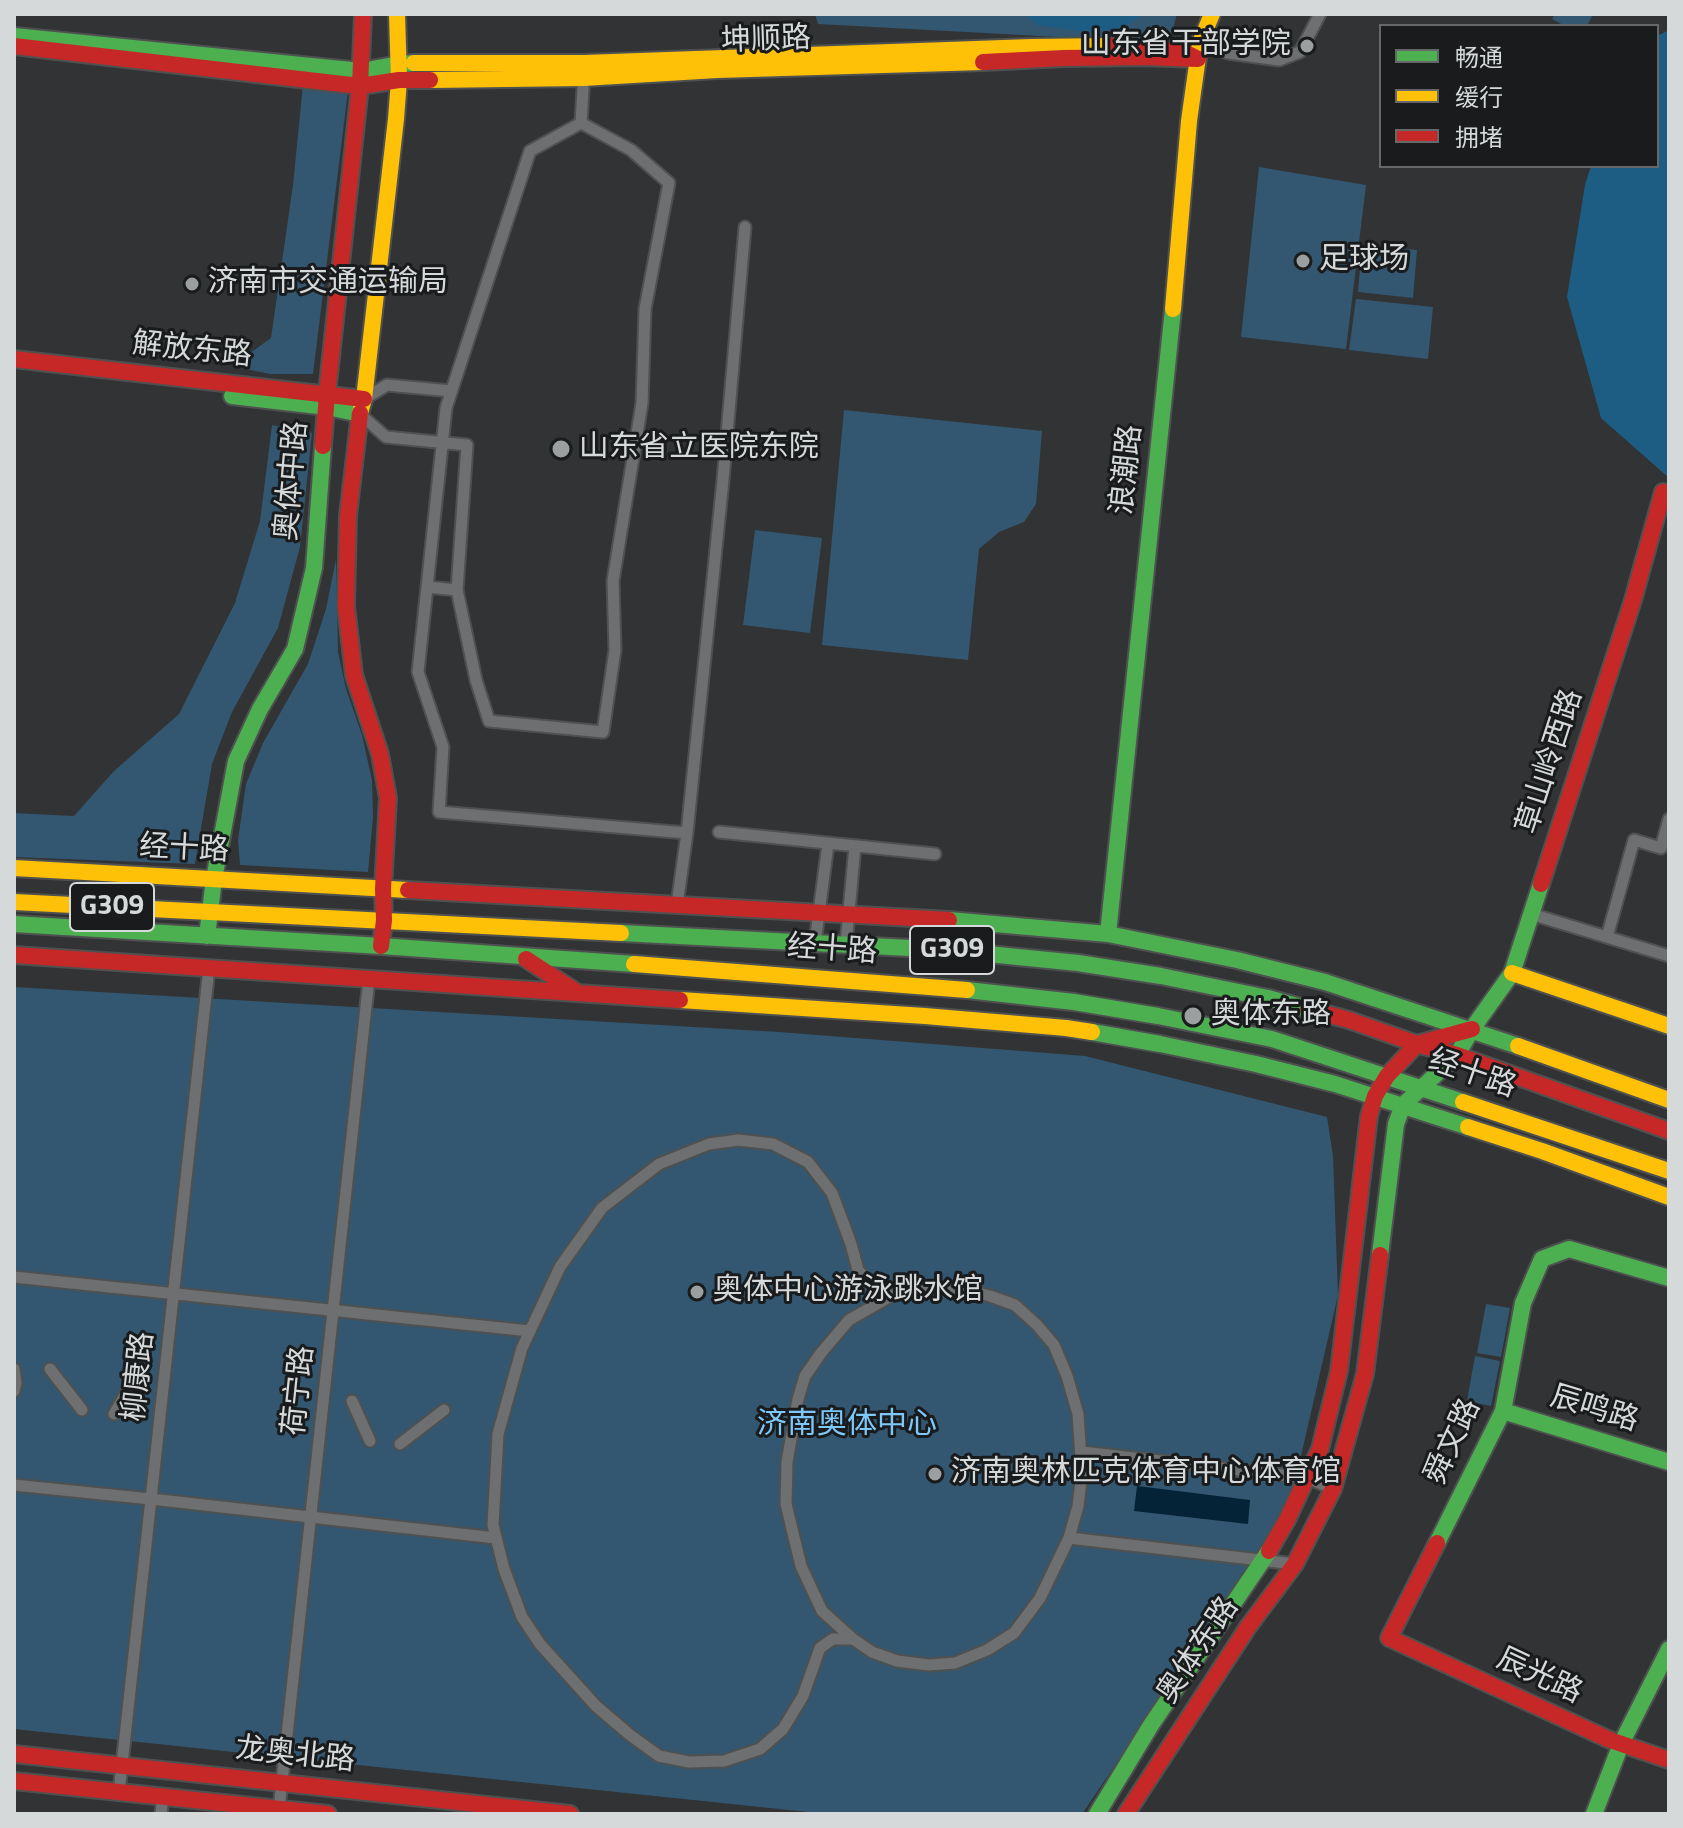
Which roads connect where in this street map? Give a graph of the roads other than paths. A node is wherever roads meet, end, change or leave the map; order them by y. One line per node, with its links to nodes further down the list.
1 (363, 14): 10 (main road, 奥体中路)
2 (397, 14): 9 (main road, 奥体中路)
3 (1212, 14): 7 (main road, 浪潮路)
4 (1320, 14): 7 (street)
5 (14, 36): 10 (main road, 坤顺路)
6 (14, 46): 10 (main road, 坤顺路)
7 (1199, 51): 8 (main road, 坤顺路); 39 (main road, 浪潮路)
8 (584, 71): 9 (main road, 坤顺路); 11 (street)
9 (399, 72): 10 (main road, 坤顺路); 17 (main road, 奥体中路)
10 (360, 78): 16 (main road, 奥体中路)
11 (581, 123): 15 (street); 21 (street)
12 (745, 227): 24 (street)
13 (14, 359): 16 (main road, 解放东路)
14 (14, 372): 16 (main road, 解放东路)
15 (451, 391): 17 (street); 18 (street)
16 (327, 401): 17 (main road, 解放东路); 29 (main road, 奥体中路)
17 (362, 407): 18 (street); 30 (main road, 奥体中路)
18 (442, 443): 20 (street); 21 (street)
19 (1665, 498): 35 (main road, 草山岭西路)
20 (427, 587): 21 (street); 24 (street)
21 (457, 590)
22 (1669, 819): 41 (street)
23 (719, 832): 25 (street)
24 (687, 833): 32 (street)
25 (828, 844): 26 (street); 34 (street)
26 (855, 846): 27 (street); 36 (street)
27 (935, 854)
28 (14, 868): 29 (main road, 经十路)
29 (214, 879): 30 (main road, 经十路); 33 (main road, 奥体中路)
30 (383, 889): 32 (main road, 经十路); 37 (main road, 奥体中路)
31 (14, 902): 33 (main road, 经十路 / G309)
32 (677, 905): 34 (main road, 经十路)
33 (210, 912): 37 (main road, 经十路 / G309); 40 (main road, 奥体中路)
34 (818, 913): 36 (main road, 经十路); 42 (street)
35 (1531, 914): 41 (street); 49 (main road, 草山岭西路)
36 (848, 915): 39 (main road, 经十路); 43 (street)
37 (384, 920): 42 (main road, 经十路 / G309); 44 (main road, 奥体中路)
38 (14, 924): 40 (main road, 经十路 / G309)
39 (1108, 934): 53 (main road, 经十路)
40 (207, 936): 44 (main road, 经十路 / G309)
41 (1607, 937): 47 (street)
42 (815, 943): 43 (main road, 经十路 / G309)
43 (846, 944): 54 (main road, 经十路 / G309)
44 (381, 946): 46 (main road, 经十路 / G309)
45 (14, 955): 48 (main road, 经十路)
46 (523, 956): 51 (main road); 56 (main road, 经十路 / G309)
47 (1669, 956)
48 (209, 968): 50 (main road, 经十路); 66 (street, 柳康路)
49 (1512, 973): 52 (main road); 53 (main road, 草山岭西路)
50 (369, 979): 51 (main road, 经十路); 68 (street, 荷宁路)
51 (578, 993): 58 (main road, 经十路)
52 (1669, 1026)
53 (1472, 1029): 54 (main road); 55 (main road); 59 (main road, 经十路)
54 (1417, 1044): 55 (main road, 经十路 / G309); 56 (main road)
55 (1457, 1055): 57 (main road); 61 (main road, 经十路 / G309)
56 (1387, 1076): 57 (main road, 经十路 / G309); 58 (main road)
57 (1421, 1088): 60 (main road); 62 (main road, 经十路 / G309)
58 (1375, 1096): 60 (main road, 经十路); 83 (main road)
59 (1669, 1100)
60 (1403, 1105): 63 (main road, 经十路); 85 (main road, 奥体东路)
61 (1669, 1131)
62 (1669, 1171)
63 (1669, 1197)
64 (14, 1277): 66 (street)
65 (1669, 1278): 77 (main road, 舜文路)
66 (173, 1294): 68 (street); 86 (street, 柳康路)
67 (891, 1296): 69 (street); 81 (street); 93 (street)
68 (333, 1310): 69 (street); 87 (street, 荷宁路)
69 (530, 1331): 88 (street)
70 (14, 1369): 73 (street)
71 (50, 1369): 75 (street)
72 (135, 1378): 78 (street)
73 (14, 1391)
74 (352, 1401): 79 (street)
75 (81, 1409)
76 (444, 1410): 80 (street)
77 (1503, 1411): 82 (main road, 辰鸣路); 92 (main road, 舜文路)
78 (114, 1413)
79 (369, 1439)
80 (403, 1442)
81 (1082, 1452): 83 (street); 89 (street)
82 (1669, 1462)
83 (1308, 1478): 85 (street); 90 (main road)
84 (14, 1485): 86 (street)
85 (1333, 1489): 91 (main road, 奥体东路)
86 (151, 1499): 87 (street); 98 (street, 柳康路)
87 (310, 1517): 88 (street); 100 (street, 荷宁路)
88 (496, 1538): 93 (street)
89 (1069, 1538): 90 (street); 93 (street)
90 (1263, 1561): 91 (street); 108 (main road)
91 (1295, 1564): 109 (main road, 奥体东路)
92 (1389, 1638): 95 (main road, 辰光路)
93 (853, 1639)
94 (1669, 1649): 95 (main road)
95 (1621, 1744): 97 (main road, 辰光路); 110 (main road)
96 (14, 1754): 98 (main road, 龙奥北路)
97 (1669, 1760)
98 (122, 1766): 100 (main road, 龙奥北路); 101 (street, 柳康路)
99 (14, 1781): 101 (main road, 龙奥北路)
100 (283, 1783): 104 (street, 荷宁路); 107 (main road, 龙奥北路)
101 (119, 1792): 102 (main road, 龙奥北路)
102 (163, 1796): 103 (main road, 龙奥北路); 105 (street)
103 (233, 1809): 104 (main road, 龙奥北路)
104 (279, 1809): 106 (main road, 龙奥北路)
105 (161, 1814)
106 (328, 1814)
107 (570, 1814)
108 (1097, 1814)
109 (1126, 1814)
110 (1594, 1814)

